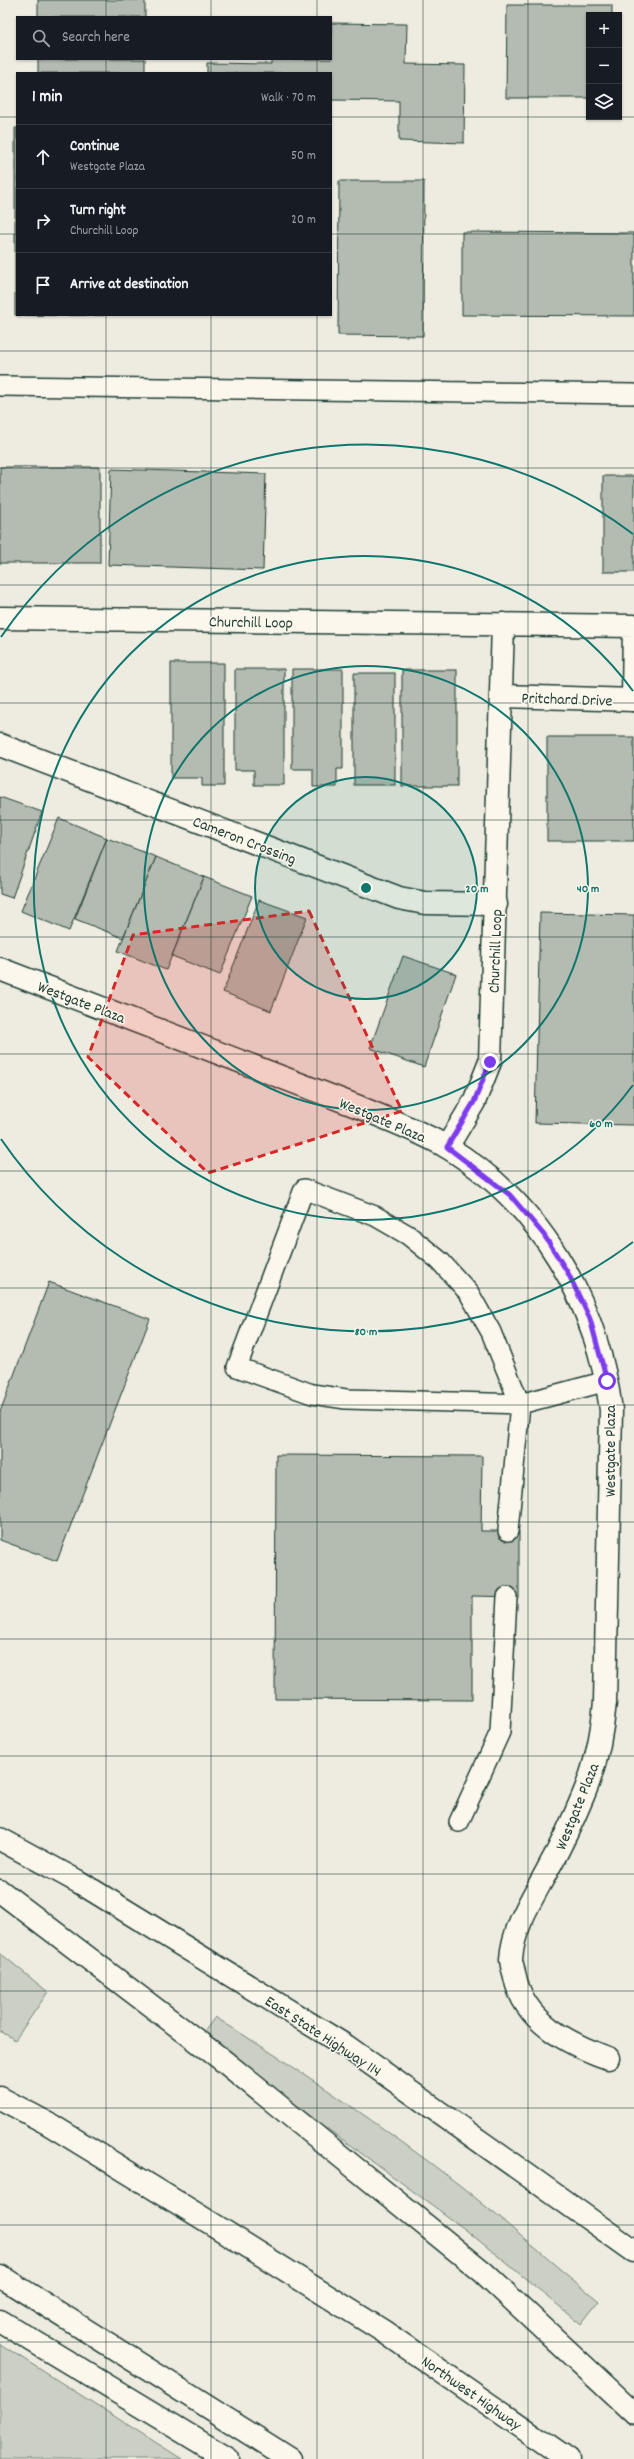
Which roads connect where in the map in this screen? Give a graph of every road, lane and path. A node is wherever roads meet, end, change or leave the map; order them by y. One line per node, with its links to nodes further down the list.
1 (0, 386): 2 (lane)
2 (634, 394)
3 (0, 618): 4 (main road, Churchill Loop)
4 (502, 624): 5 (main road, Churchill Loop); 6 (main road, Churchill Loop)
5 (501, 696): 6 (main road, Pritchard Drive); 8 (main road, Churchill Loop)
6 (634, 700)
7 (0, 745): 8 (main road, Cameron Crossing)
8 (496, 904): 10 (main road, Churchill Loop)
9 (0, 969): 10 (main road, Westgate Plaza)
10 (447, 1147): 11 (main road, Westgate Plaza)
11 (607, 1381): 12 (lane); 18 (main road, Westgate Plaza)
12 (520, 1404): 12 (lane); 13 (lane)
13 (508, 1531)
14 (507, 1596): 15 (lane)
15 (459, 1822)
16 (0, 1839): 20 (main road, East State Highway 114)
17 (0, 1891): 23 (main road)
18 (608, 2058)
19 (0, 2098): 24 (main road, Northwest Highway)
20 (634, 2251)
21 (0, 2276): 26 (main road)
22 (0, 2321): 25 (main road)
23 (634, 2413)
24 (564, 2456)
25 (228, 2459)
26 (290, 2459)

